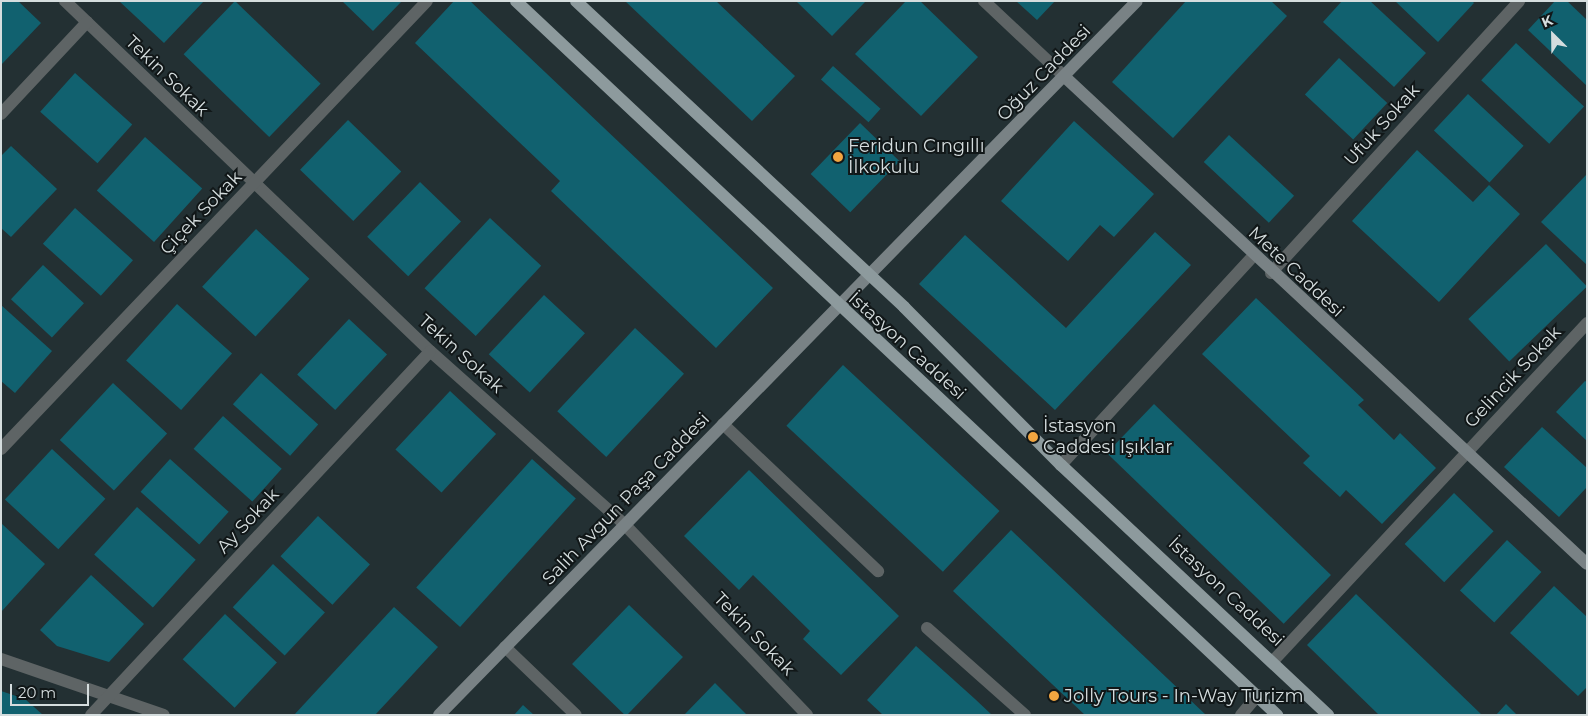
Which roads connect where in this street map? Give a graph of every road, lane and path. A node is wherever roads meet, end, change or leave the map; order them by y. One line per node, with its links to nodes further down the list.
1 (65, 1): 8 (street, Tekin Sokak)
2 (427, 1): 11 (street, Çiçek Sokak)
3 (516, 1): 15 (main road, İstasyon Caddesi)
4 (576, 1): 14 (main road, İstasyon Caddesi)
5 (984, 1): 9 (street, Mete Caddesi)
6 (1137, 1): 9 (street, Oğuz Caddesi)
7 (1519, 1): 13 (street, Ufuk Sokak)
8 (87, 22): 10 (street); 11 (street, Tekin Sokak)
9 (1066, 78): 12 (street, Mete Caddesi); 14 (street, Oğuz Caddesi)
10 (1, 114)
11 (253, 184): 17 (street, Tekin Sokak); 19 (street, Çiçek Sokak)
12 (1253, 256): 13 (street, Mete Caddesi); 21 (street)
13 (1272, 273): 20 (street, Mete Caddesi)
14 (869, 275): 15 (street, Oğuz Caddesi); 21 (main road, İstasyon Caddesi)
15 (837, 306): 18 (street, Salih Avgun Paşa Caddesi); 30 (main road, İstasyon Caddesi)
16 (1587, 323): 20 (street, Gelincik Sokak)
17 (430, 351): 22 (street, Tekin Sokak); 29 (street, Ay Sokak)
18 (723, 424): 22 (street, Salih Avgun Paşa Caddesi); 24 (street)
19 (1, 449)
20 (1464, 454): 23 (street, Mete Caddesi); 28 (street, Gelincik Sokak)
21 (1061, 465): 28 (main road, İstasyon Caddesi)
22 (625, 525): 26 (street, Salih Avgun Paşa Caddesi); 35 (street, Tekin Sokak)
23 (1587, 564)
24 (878, 571)
25 (927, 628): 36 (street)
26 (505, 647): 33 (street, Salih Avgun Paşa Caddesi); 34 (street)
27 (1, 660): 29 (street)
28 (1274, 660): 39 (main road, İstasyon Caddesi)
29 (111, 694): 31 (street, Ay Sokak); 32 (street)
30 (1258, 696): 37 (street); 38 (main road, İstasyon Caddesi)
31 (91, 715)
32 (164, 715)
33 (439, 715)
34 (576, 715)
35 (807, 715)
36 (1025, 715)
37 (1240, 715)
38 (1277, 715)
39 (1328, 715)

